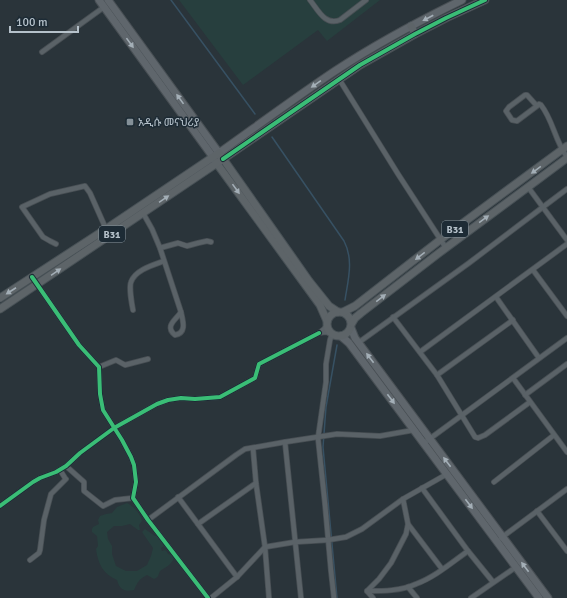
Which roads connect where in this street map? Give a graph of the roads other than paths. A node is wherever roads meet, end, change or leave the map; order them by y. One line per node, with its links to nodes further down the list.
1 (99, 0): 7 (main road)
2 (108, 0): 15 (main road, one-way to 2)
3 (310, 0): 4 (street)
4 (366, 0)
5 (462, 0): 8 (main road, one-way to 8)
6 (485, 0): 9 (main road)
7 (104, 7): 10 (street); 15 (main road, one-way to 15)
8 (411, 26): 9 (main road); 15 (main road, one-way to 15)
9 (415, 34): 11 (main road)
10 (42, 52)
11 (339, 79): 15 (main road); 21 (street)
12 (537, 106): 12 (street); 13 (street)
13 (564, 148): 14 (street); 21 (main road, B31, one-way to 21)
14 (567, 157): 16 (main road, B31)
15 (218, 158): 19 (main road, B31, one-way to 15); 20 (main road, B31); 37 (main road); 41 (main road, one-way to 41)
16 (528, 187): 18 (street); 27 (main road, B31, one-way to 16)
17 (567, 189): 18 (street)
18 (543, 206): 22 (street); 39 (street)
19 (144, 213): 26 (street); 31 (main road, B31, one-way to 19)
20 (106, 229): 24 (street); 30 (main road, B31)
21 (440, 240): 27 (street); 37 (main road, B31, one-way to 37)
22 (567, 240)
23 (211, 242): 26 (street)
24 (56, 244)
25 (567, 244): 29 (street)
26 (160, 248): 28 (street)
27 (446, 248): 42 (main road, B31, one-way to 27)
28 (164, 261): 35 (street); 36 (street)
29 (533, 270): 32 (street); 38 (street)
30 (32, 277): 31 (street); 33 (main road, B31, one-way to 33)
31 (37, 285): 34 (main road, B31); 52 (street)
32 (496, 297): 40 (street); 48 (street)
33 (0, 298)
34 (0, 309)
35 (133, 310)
36 (181, 312)
37 (340, 312): 41 (main road); 42 (main road)
38 (567, 316)
39 (393, 317): 47 (street); 48 (street)
40 (513, 320): 49 (street); 53 (street)
41 (327, 323): 43 (street); 44 (main road)
42 (351, 326): 45 (main road); 47 (main road)
43 (319, 334): 44 (street); 58 (street)
44 (332, 334): 45 (main road); 61 (street)
45 (341, 336): 59 (main road, one-way to 59)
46 (567, 338): 49 (street)
47 (358, 343): 62 (main road, one-way to 47)
48 (420, 352): 53 (street)
49 (539, 358): 54 (street)
50 (148, 359): 52 (street)
51 (567, 364): 55 (street)
52 (99, 367): 58 (street)
53 (437, 375): 57 (street)
54 (513, 378): 55 (street); 57 (street)
55 (525, 395): 56 (street)
56 (530, 402): 57 (street); 60 (street)
57 (462, 415): 62 (street)
58 (114, 428): 66 (street); 75 (street)
59 (414, 430): 61 (street); 62 (main road)
60 (554, 435): 65 (street); 69 (street)
61 (318, 438): 63 (street); 83 (street)
62 (427, 441): 68 (main road); 73 (main road, one-way to 62)
63 (285, 442): 64 (street); 84 (street)
64 (253, 448): 70 (street); 74 (street)
65 (567, 452)
66 (66, 466): 67 (street); 75 (street)
67 (60, 470): 77 (street); 88 (street)
68 (447, 474): 71 (street); 73 (main road)
69 (494, 482)
70 (256, 483): 80 (street); 85 (street)
71 (422, 488): 76 (street); 86 (street)
72 (567, 488): 78 (street)
73 (462, 489): 82 (main road)
74 (178, 497): 79 (street); 80 (street)
75 (133, 498): 79 (street)
76 (403, 499): 81 (street); 83 (street)
77 (0, 506)
78 (537, 511): 82 (street); 87 (street)
79 (148, 520): 95 (street)
80 (198, 524): 91 (street)
81 (408, 524): 90 (street); 94 (street)
82 (500, 539): 89 (main road); 104 (main road, one-way to 82)
83 (328, 540): 84 (street); 99 (street)
84 (295, 542): 85 (street); 98 (street)
85 (265, 547): 91 (street); 97 (street)
86 (468, 551): 90 (street); 92 (street)
87 (567, 551)
88 (30, 560)
89 (516, 567): 92 (street); 103 (main road)
90 (442, 569): 93 (street)
91 (238, 577): 96 (street)
92 (493, 582): 102 (street)
93 (408, 587): 94 (street); 101 (street)
94 (367, 591): 100 (street)
95 (208, 598)
96 (212, 598)
97 (269, 598)
98 (301, 598)
99 (334, 598)
100 (373, 598)
101 (417, 598)
102 (471, 598)
103 (539, 598)
104 (548, 598)

